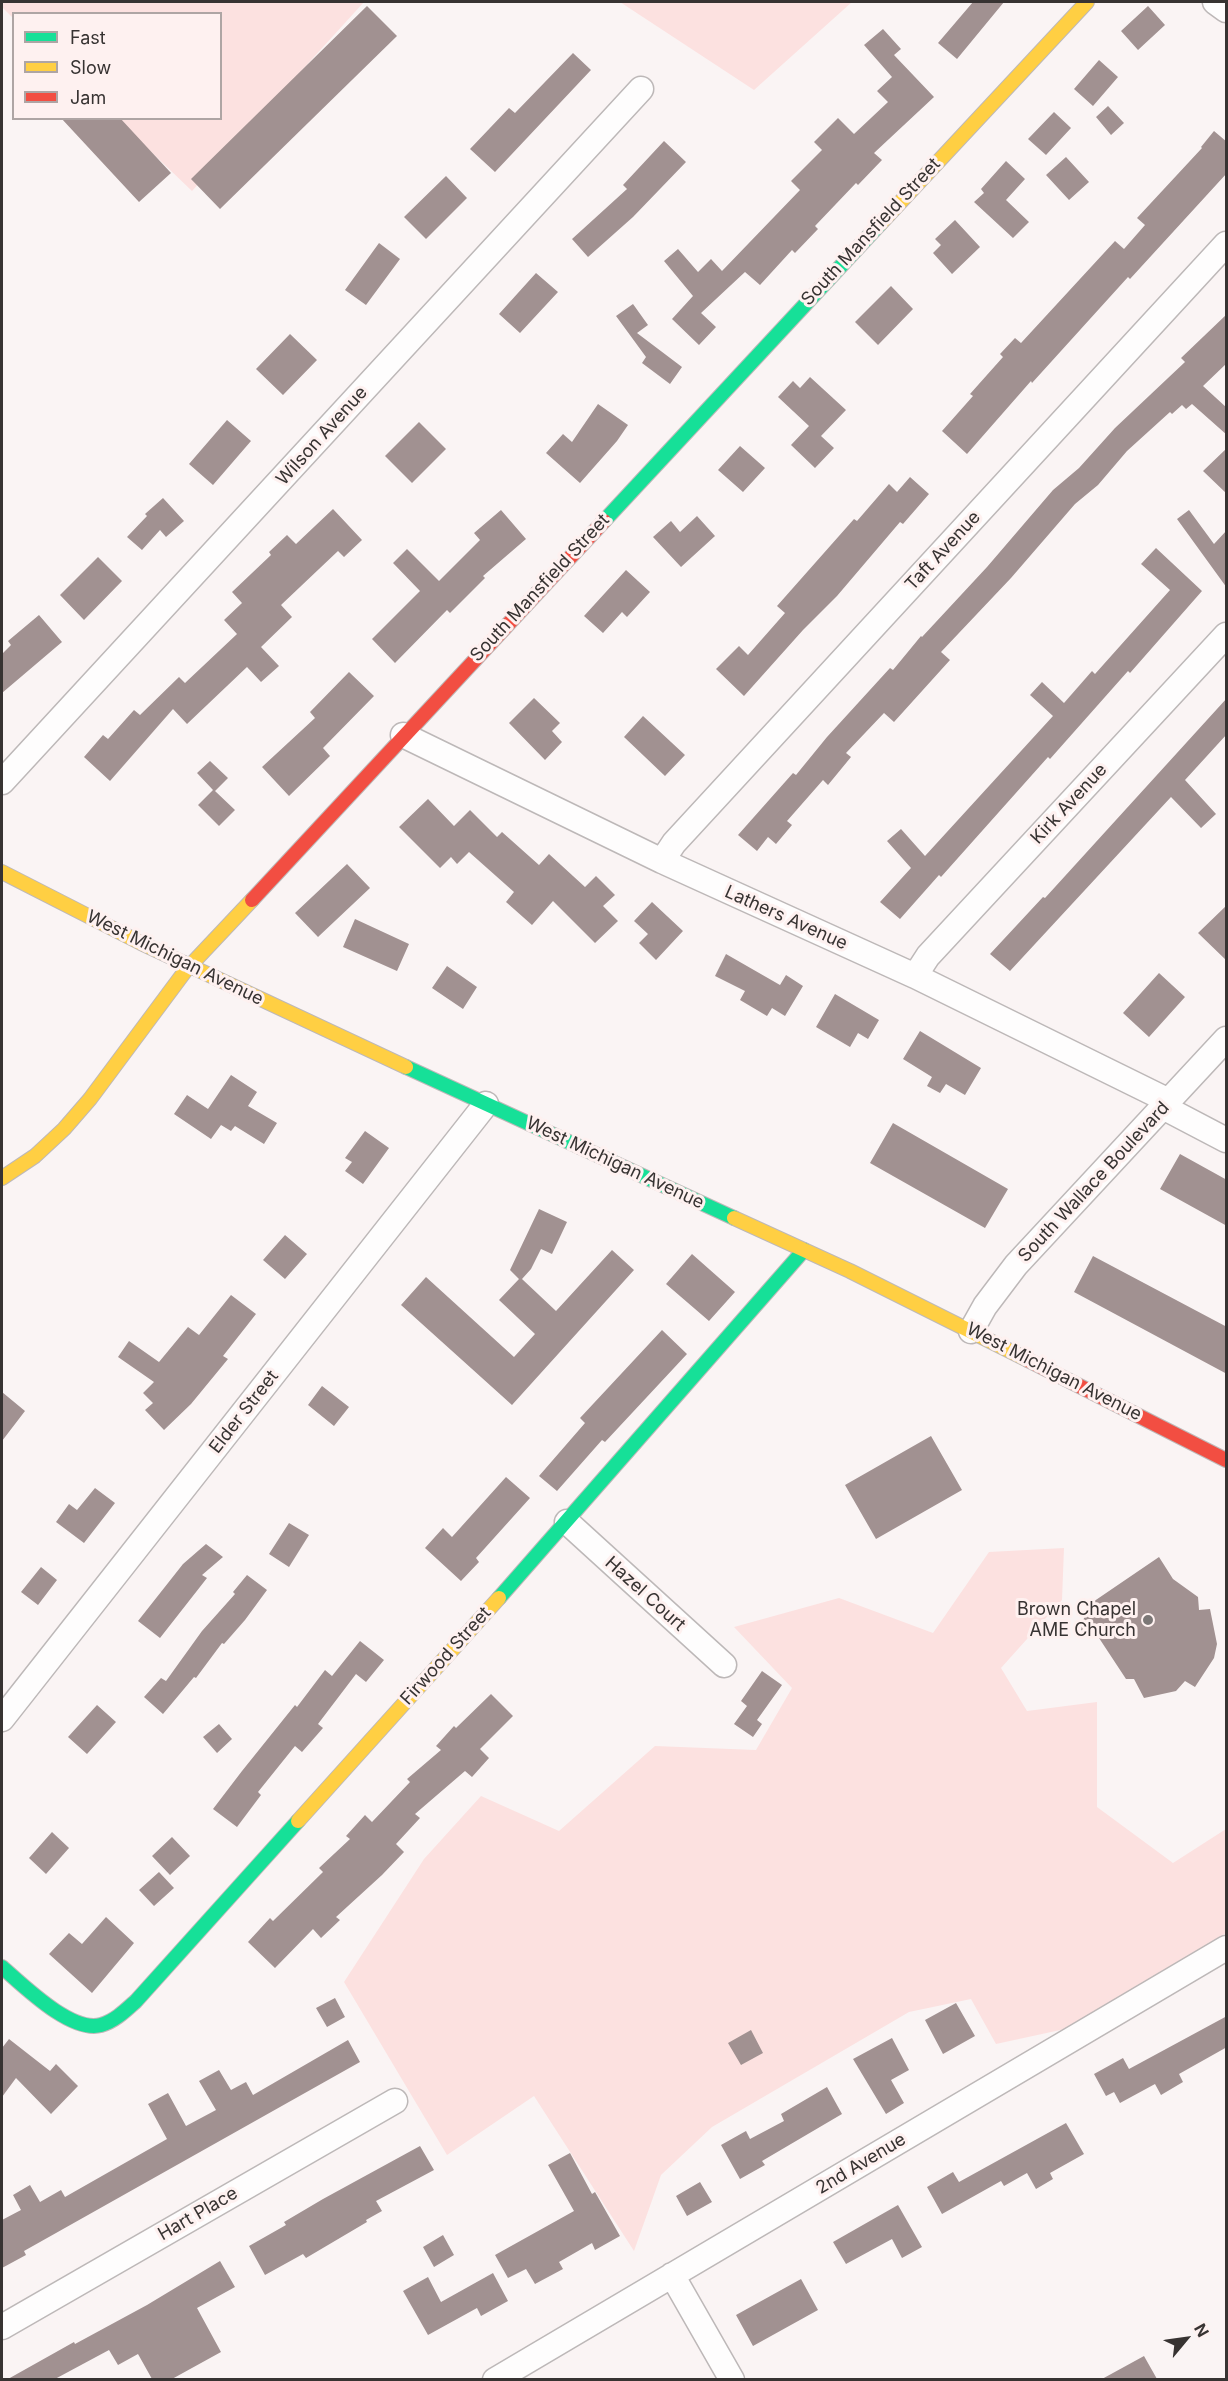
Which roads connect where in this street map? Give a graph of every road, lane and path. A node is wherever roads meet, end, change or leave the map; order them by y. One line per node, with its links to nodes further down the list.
1 (1087, 2): 7 (street, South Mansfield Street)
2 (1215, 2): 3 (street)
3 (1227, 10)
4 (642, 89): 8 (street, Wilson Avenue)
5 (1227, 243): 9 (street, Taft Avenue)
6 (1227, 635): 12 (street, Kirk Avenue)
7 (403, 735): 9 (street, Lathers Avenue); 11 (street, South Mansfield Street)
8 (2, 782)
9 (662, 861): 12 (street, Lathers Avenue)
10 (2, 872): 11 (street, West Michigan Avenue)
11 (189, 964): 14 (street, West Michigan Avenue); 17 (street, South Mansfield Street)
12 (915, 976): 15 (street, Lathers Avenue)
13 (1227, 1039): 15 (street, South Wallace Boulevard)
14 (486, 1104): 18 (street, West Michigan Avenue); 23 (street, Elder Street)
15 (1166, 1104): 16 (street, Lathers Avenue); 19 (street, South Wallace Boulevard)
16 (1227, 1140)
17 (2, 1178)
18 (804, 1250): 19 (street, West Michigan Avenue); 21 (street, Firwood Street)
19 (971, 1331): 20 (street, West Michigan Avenue)
20 (1227, 1460)
21 (567, 1522): 22 (street, Hazel Court); 25 (street, Firwood Street)
22 (724, 1665)
23 (2, 1719)
24 (1227, 1948): 27 (street, 2nd Avenue)
25 (2, 1967)
26 (395, 2101): 28 (street, Hart Place)
27 (672, 2275): 29 (street, 2nd Avenue); 30 (street)
28 (2, 2327)
29 (495, 2379)
30 (732, 2379)

